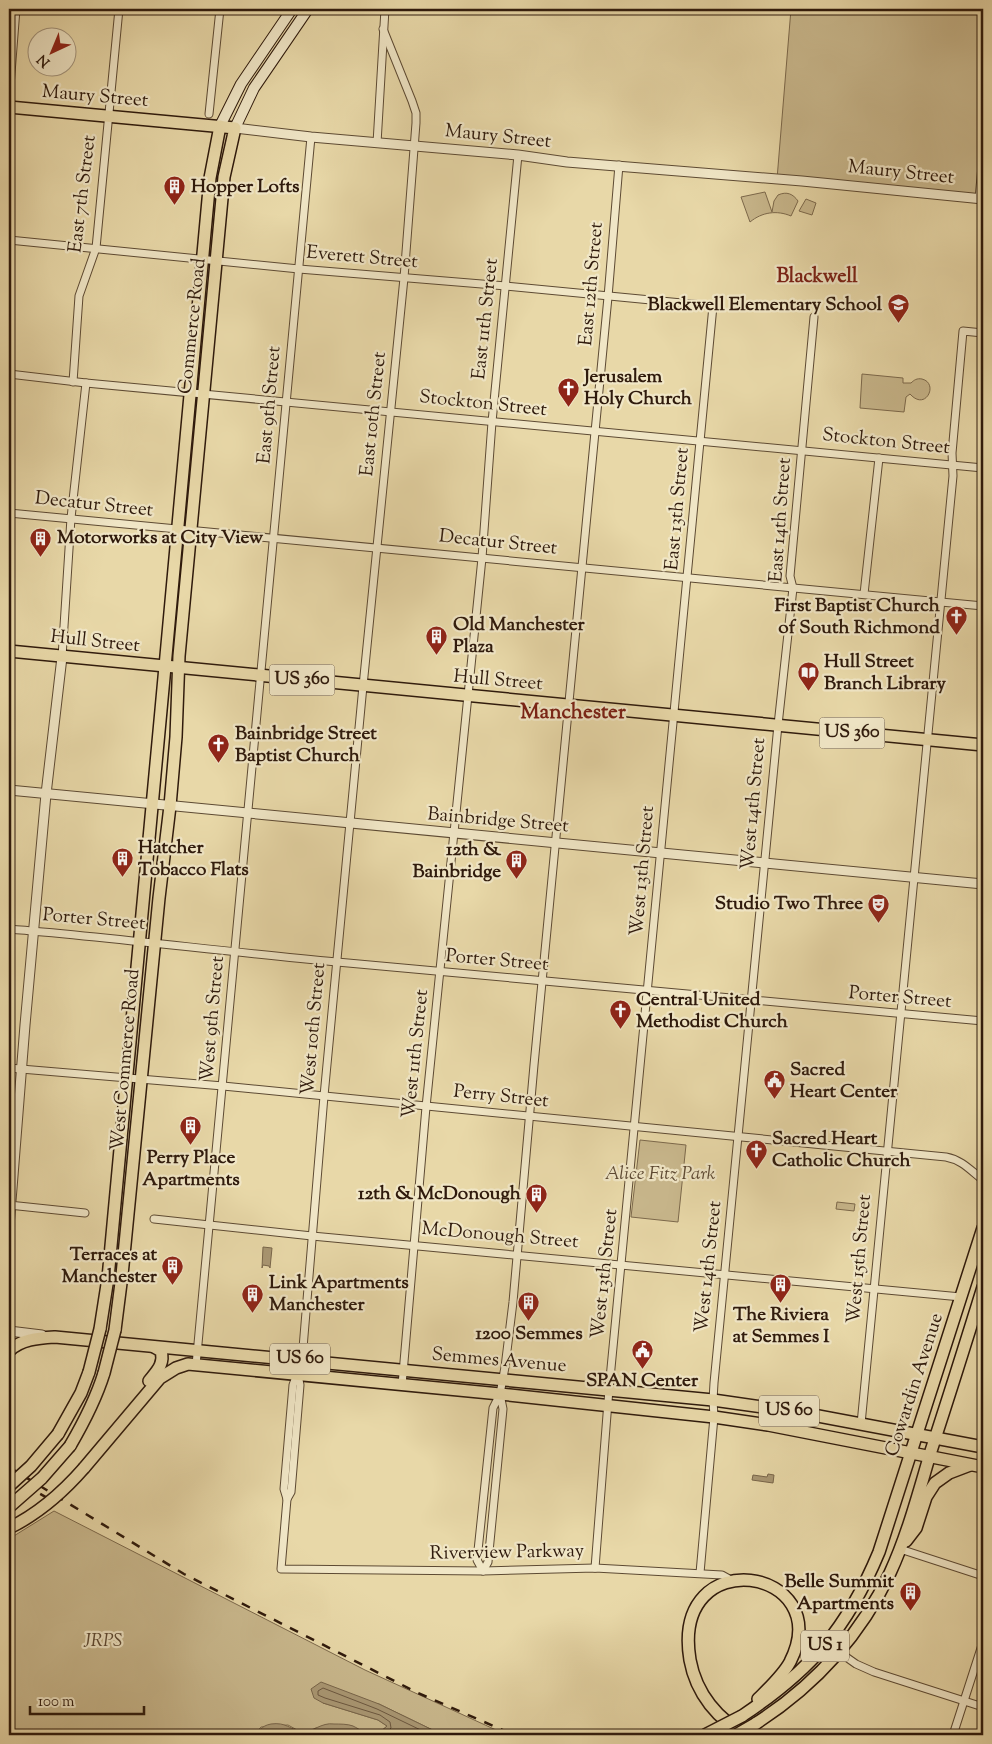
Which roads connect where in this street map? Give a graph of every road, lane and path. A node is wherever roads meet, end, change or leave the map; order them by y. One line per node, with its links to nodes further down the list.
1 (16, 9): 8 (street)
2 (119, 9): 11 (street, East 7th Street)
3 (220, 9): 10 (street)
4 (292, 9): 12 (main road, Commerce Road)
5 (308, 9): 13 (main road, Commerce Road)
6 (385, 9): 7 (street)
7 (383, 29): 15 (street); 16 (street, East 10th Street)
8 (9, 98)
9 (9, 107): 11 (main road, Maury Street)
10 (209, 114)
11 (109, 116): 12 (main road, Maury Street); 22 (street, East 7th Street)
12 (220, 126): 13 (main road, Maury Street); 23 (main road, Commerce Road)
13 (234, 128): 14 (street, Maury Street); 24 (main road, Commerce Road)
14 (311, 137): 15 (street, Maury Street); 25 (street, East 9th Street)
15 (376, 143): 16 (street, Maury Street)
16 (414, 146): 17 (street, Maury Street); 26 (street, East 10th Street)
17 (518, 155): 19 (street, Maury Street); 27 (street, East 11th Street)
18 (983, 155): 20 (street)
19 (619, 165): 20 (street, Maury Street); 28 (street, East 12th Street)
20 (981, 199)
21 (9, 240): 22 (street, Everett Street)
22 (96, 248): 23 (street, Everett Street); 33 (street, East 7th Street)
23 (203, 258): 24 (street, Everett Street); 35 (main road, Commerce Road)
24 (217, 260): 25 (street, Everett Street); 36 (main road, Commerce Road)
25 (299, 269): 26 (street, Everett Street); 37 (street, East 9th Street)
26 (404, 278): 27 (street, Everett Street); 38 (street, East 10th Street)
27 (506, 286): 28 (street, Everett Street); 39 (street, East 11th Street)
28 (608, 297): 29 (street, Everett Street); 40 (street, East 12th Street)
29 (712, 306): 41 (street, East 13th Street)
30 (814, 317): 42 (street, East 14th Street)
31 (983, 333): 44 (street, West 15th Street)
32 (9, 374): 33 (street, Stockton Street)
33 (73, 382): 34 (street, Stockton Street)
34 (86, 383): 35 (street, Stockton Street); 47 (street)
35 (190, 393): 36 (street, Stockton Street); 48 (main road, Commerce Road)
36 (204, 394): 37 (street, Stockton Street); 49 (main road, Commerce Road)
37 (287, 402): 38 (street, Stockton Street); 50 (street, East 9th Street)
38 (390, 412): 39 (street, Stockton Street); 51 (street, East 10th Street)
39 (492, 422): 40 (street, Stockton Street); 52 (street, East 11th Street)
40 (595, 432): 41 (street, Stockton Street); 53 (street, East 12th Street)
41 (701, 441): 42 (street, Stockton Street); 54 (street, East 13th Street)
42 (802, 450): 43 (street, Stockton Street); 55 (street, East 14th Street)
43 (878, 458): 44 (street, Stockton Street); 56 (street)
44 (952, 465): 45 (street, Stockton Street); 57 (street, West 15th Street)
45 (983, 468)
46 (9, 512): 47 (street, Decatur Street)
47 (72, 518): 48 (street, Decatur Street); 60 (street)
48 (177, 529): 49 (street, Decatur Street); 61 (main road, Commerce Road)
49 (191, 531): 50 (street, Decatur Street); 62 (main road, Commerce Road)
50 (274, 538): 51 (street, Decatur Street); 63 (street, East 9th Street)
51 (377, 548): 52 (street, Decatur Street); 64 (street, East 10th Street)
52 (482, 558): 53 (street, Decatur Street); 65 (street, East 11th Street)
53 (582, 568): 54 (street, Decatur Street); 66 (street, East 12th Street)
54 (688, 578): 55 (street, Decatur Street); 67 (street, East 13th Street)
55 (793, 588): 56 (street, Decatur Street); 68 (street, East 14th Street)
56 (864, 594): 57 (street, Decatur Street)
57 (941, 602): 58 (street, Decatur Street); 69 (street, West 15th Street)
58 (983, 606)
59 (9, 651): 60 (main road, Hull Street / US 360)
60 (62, 657): 61 (main road, Hull Street / US 360); 72 (street)
61 (164, 667): 62 (main road, Hull Street / US 360); 73 (main road, West Commerce Road)
62 (178, 668): 63 (main road, Hull Street / US 360); 74 (main road, West Commerce Road)
63 (261, 676): 64 (main road, Hull Street / US 360); 75 (street, West 9th Street)
64 (363, 686): 65 (main road, Hull Street / US 360); 76 (street, West 10th Street)
65 (468, 696): 66 (main road, Hull Street / US 360); 77 (street, West 11th Street)
66 (569, 704): 67 (main road, Hull Street / US 360); 78 (street, East 12th Street)
67 (675, 715): 68 (main road, Hull Street / US 360); 79 (street, West 13th Street)
68 (778, 725): 69 (main road, Hull Street / US 360); 80 (street, West 14th Street)
69 (926, 740): 70 (main road, Hull Street / US 360); 81 (street, West 15th Street)
70 (983, 745)
71 (9, 790): 72 (street, Bainbridge Street)
72 (46, 794): 73 (street, Bainbridge Street); 84 (street)
73 (153, 805): 74 (street, Bainbridge Street); 85 (main road, West Commerce Road)
74 (170, 806): 75 (street, Bainbridge Street); 86 (main road, West Commerce Road)
75 (248, 814): 76 (street, Bainbridge Street); 87 (street, West 9th Street)
76 (351, 823): 77 (street, Bainbridge Street); 88 (street, West 10th Street)
77 (454, 833): 78 (street, Bainbridge Street); 89 (street, West 11th Street)
78 (556, 843): 79 (street, Bainbridge Street); 90 (street, East 12th Street)
79 (662, 853): 80 (street, Bainbridge Street); 91 (street, West 13th Street)
80 (764, 863): 81 (street, Bainbridge Street); 92 (street, West 14th Street)
81 (913, 877): 82 (street, Bainbridge Street); 93 (street, West 15th Street)
82 (983, 884)
83 (9, 929): 84 (street, Porter Street)
84 (34, 931): 85 (street, Porter Street); 96 (street)
85 (140, 941): 86 (street, Porter Street); 97 (main road, West Commerce Road)
86 (154, 942): 87 (street, Porter Street); 98 (main road, West Commerce Road)
87 (235, 953): 88 (street, Porter Street); 99 (street, West 9th Street)
88 (336, 962): 89 (street, Porter Street); 100 (street, West 10th Street)
89 (440, 972): 90 (street, Porter Street); 101 (street, West 11th Street)
90 (543, 982): 91 (street, Porter Street); 102 (street, East 12th Street)
91 (648, 991): 92 (street, Porter Street); 103 (street, West 13th Street)
92 (751, 1000): 93 (street, Porter Street); 104 (street, West 14th Street)
93 (900, 1014): 94 (street, Porter Street); 105 (street, West 15th Street)
94 (983, 1021)
95 (9, 1068): 96 (street, Perry Street)
96 (21, 1070): 97 (street, Perry Street); 107 (street)
97 (127, 1079): 98 (street, Perry Street); 145 (main road, West Commerce Road, bridge)
98 (141, 1080): 99 (street, Perry Street); 146 (main road, West Commerce Road, bridge)
99 (222, 1086): 100 (street, Perry Street); 110 (street, West 9th Street)
100 (324, 1096): 101 (street, Perry Street); 113 (street, West 10th Street)
101 (426, 1106): 102 (street, Perry Street); 114 (street, West 11th Street)
102 (530, 1117): 103 (street, Perry Street); 115 (street, East 12th Street)
103 (635, 1127): 104 (street, Perry Street); 116 (street, West 13th Street)
104 (738, 1137): 105 (street, Perry Street); 117 (street, West 14th Street)
105 (887, 1151): 106 (street, Perry Street); 119 (street, West 15th Street)
106 (983, 1180)
107 (10, 1205): 108 (street); 111 (street)
108 (85, 1213)
109 (154, 1219): 110 (street, McDonough Street)
110 (209, 1225): 113 (street, McDonough Street); 124 (street, West 9th Street)
111 (9, 1226)
112 (983, 1228): 120 (main road, Cowardin Avenue / US 1)
113 (312, 1236): 114 (street, McDonough Street); 126 (street, West 10th Street)
114 (414, 1244): 115 (street, McDonough Street); 128 (street, West 11th Street)
115 (517, 1254): 116 (street, McDonough Street); 130 (street, East 12th Street)
116 (622, 1264): 117 (street, McDonough Street); 132 (street, West 13th Street)
117 (725, 1274): 119 (street, McDonough Street); 134 (street, West 14th Street)
118 (983, 1287): 140 (main road, Cowardin Avenue / US 1)
119 (874, 1288): 120 (street, McDonough Street); 138 (street, West 15th Street)
120 (961, 1297): 139 (main road, Cowardin Avenue / US 1)
121 (9, 1331): 122 (street, Semmes Avenue)
122 (55, 1336): 123 (main road, Semmes Avenue / US 60); 125 (main road, US 60)
123 (154, 1346): 124 (main road, Semmes Avenue / US 60); 136 (main road)
124 (197, 1350): 126 (main road, Semmes Avenue / US 60); 127 (street, West 9th Street)
125 (9, 1351)
126 (302, 1360): 128 (main road, Semmes Avenue / US 60); 129 (street, West 10th Street)
127 (196, 1365): 129 (main road, Semmes Avenue / US 60); 136 (main road, US 60)
128 (403, 1370): 130 (main road, Semmes Avenue / US 60); 131 (street, West 11th Street)
129 (298, 1375): 131 (main road, Semmes Avenue / US 60); 150 (street, West 10th Street)
130 (503, 1379): 132 (main road, Semmes Avenue / US 60); 133 (street, East 12th Street)
131 (402, 1385): 133 (main road, Semmes Avenue / US 60)
132 (610, 1389): 134 (main road, Semmes Avenue / US 60); 135 (street, West 13th Street)
133 (500, 1394): 135 (main road, Semmes Avenue / US 60); 151 (street); 151 (street)
134 (713, 1400): 137 (street, West 14th Street); 138 (main road, Semmes Avenue / US 60)
135 (608, 1405): 137 (main road, Semmes Avenue / US 60); 149 (street, West 13th Street)
136 (132, 1411): 147 (main road, US 60, bridge)
137 (714, 1417): 142 (main road, Semmes Avenue / US 60); 152 (street, West 14th Street)
138 (861, 1424): 139 (main road, Semmes Avenue / US 60)
139 (917, 1435): 140 (main road, Semmes Avenue / US 60); 142 (main road, Cowardin Avenue / US 1)
140 (936, 1438): 141 (main road, Semmes Avenue / US 60); 143 (main road, Cowardin Avenue / US 1)
141 (983, 1447)
142 (912, 1453): 143 (main road, Semmes Avenue / US 60); 159 (main road, Cowardin Avenue / US 1)
143 (930, 1456): 144 (main road, Semmes Avenue / US 60); 148 (main road, Cowardin Avenue / US 1)
144 (978, 1466): 148 (main road)
145 (9, 1486)
146 (9, 1506)
147 (9, 1528)
148 (900, 1549): 153 (street); 156 (main road, Cowardin Avenue / US 1)
149 (595, 1568): 151 (street, Riverview Parkway); 152 (street, Riverview Parkway)
150 (281, 1569): 151 (street, Riverview Parkway)
151 (483, 1571)
152 (700, 1573): 154 (street, Riverview Parkway)
153 (983, 1576)
154 (731, 1580): 159 (main road); 162 (main road)
155 (983, 1642): 157 (street)
156 (839, 1652): 157 (street); 161 (main road, US 1, bridge)
157 (964, 1701): 158 (street); 163 (street)
158 (983, 1708)
159 (742, 1716): 160 (main road, US 1, bridge)
160 (705, 1735)
161 (736, 1735)
162 (748, 1735)
163 (953, 1735)

